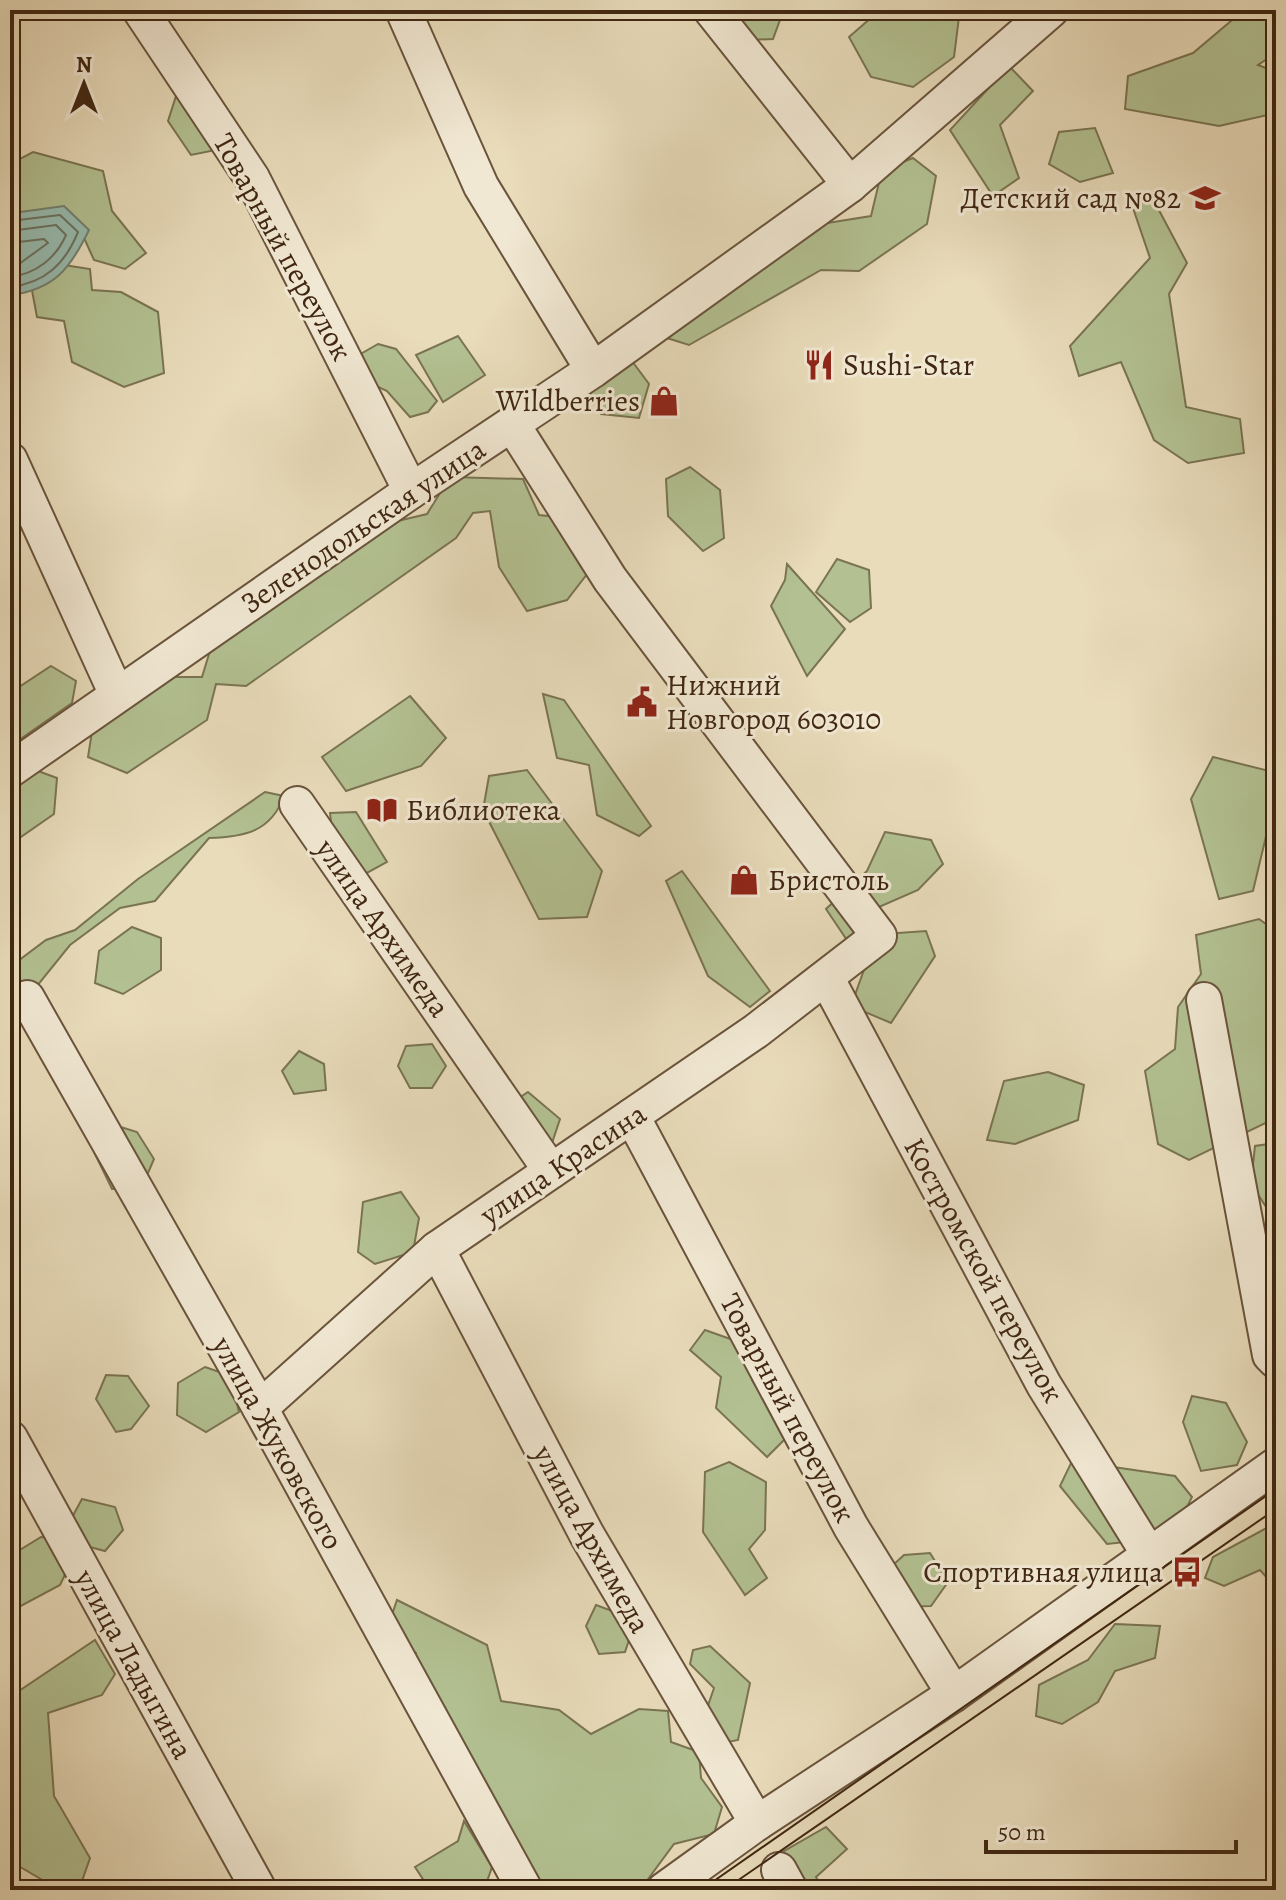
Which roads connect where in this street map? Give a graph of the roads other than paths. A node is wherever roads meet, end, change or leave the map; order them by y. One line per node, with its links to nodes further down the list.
1 (140, 10): 9 (street, Товарный переулок)
2 (403, 10): 6 (street)
3 (711, 10): 5 (street)
4 (1051, 10): 5 (street, Зеленодольская улица)
5 (850, 185): 6 (street, Зеленодольская улица)
6 (593, 370): 7 (street, Зеленодольская улица)
7 (512, 424): 9 (street, Зеленодольская улица); 13 (street, улица Красина)
8 (10, 460): 10 (street)
9 (411, 491): 10 (street, Зеленодольская улица)
10 (117, 695): 11 (street, Зеленодольская улица)
11 (10, 770)
12 (297, 804): 17 (street, улица Архимеда)
13 (827, 979): 16 (street, улица Красина); 23 (street, Костромской переулок)
14 (27, 998): 20 (street, улица Жуковского)
15 (1204, 1000): 19 (street)
16 (632, 1116): 17 (street, улица Красина); 24 (street, Товарный переулок)
17 (551, 1171): 18 (street, улица Красина)
18 (437, 1249): 20 (street, улица Красина); 25 (street, улица Архимеда)
19 (1276, 1361)
20 (260, 1408): 27 (street, улица Жуковского)
21 (10, 1438): 26 (street, улица Ладыгина)
22 (1276, 1465): 23 (street)
23 (1150, 1556): 24 (street)
24 (954, 1694): 25 (street)
25 (757, 1823): 28 (street)
26 (259, 1890)
27 (525, 1890)
28 (664, 1890)

